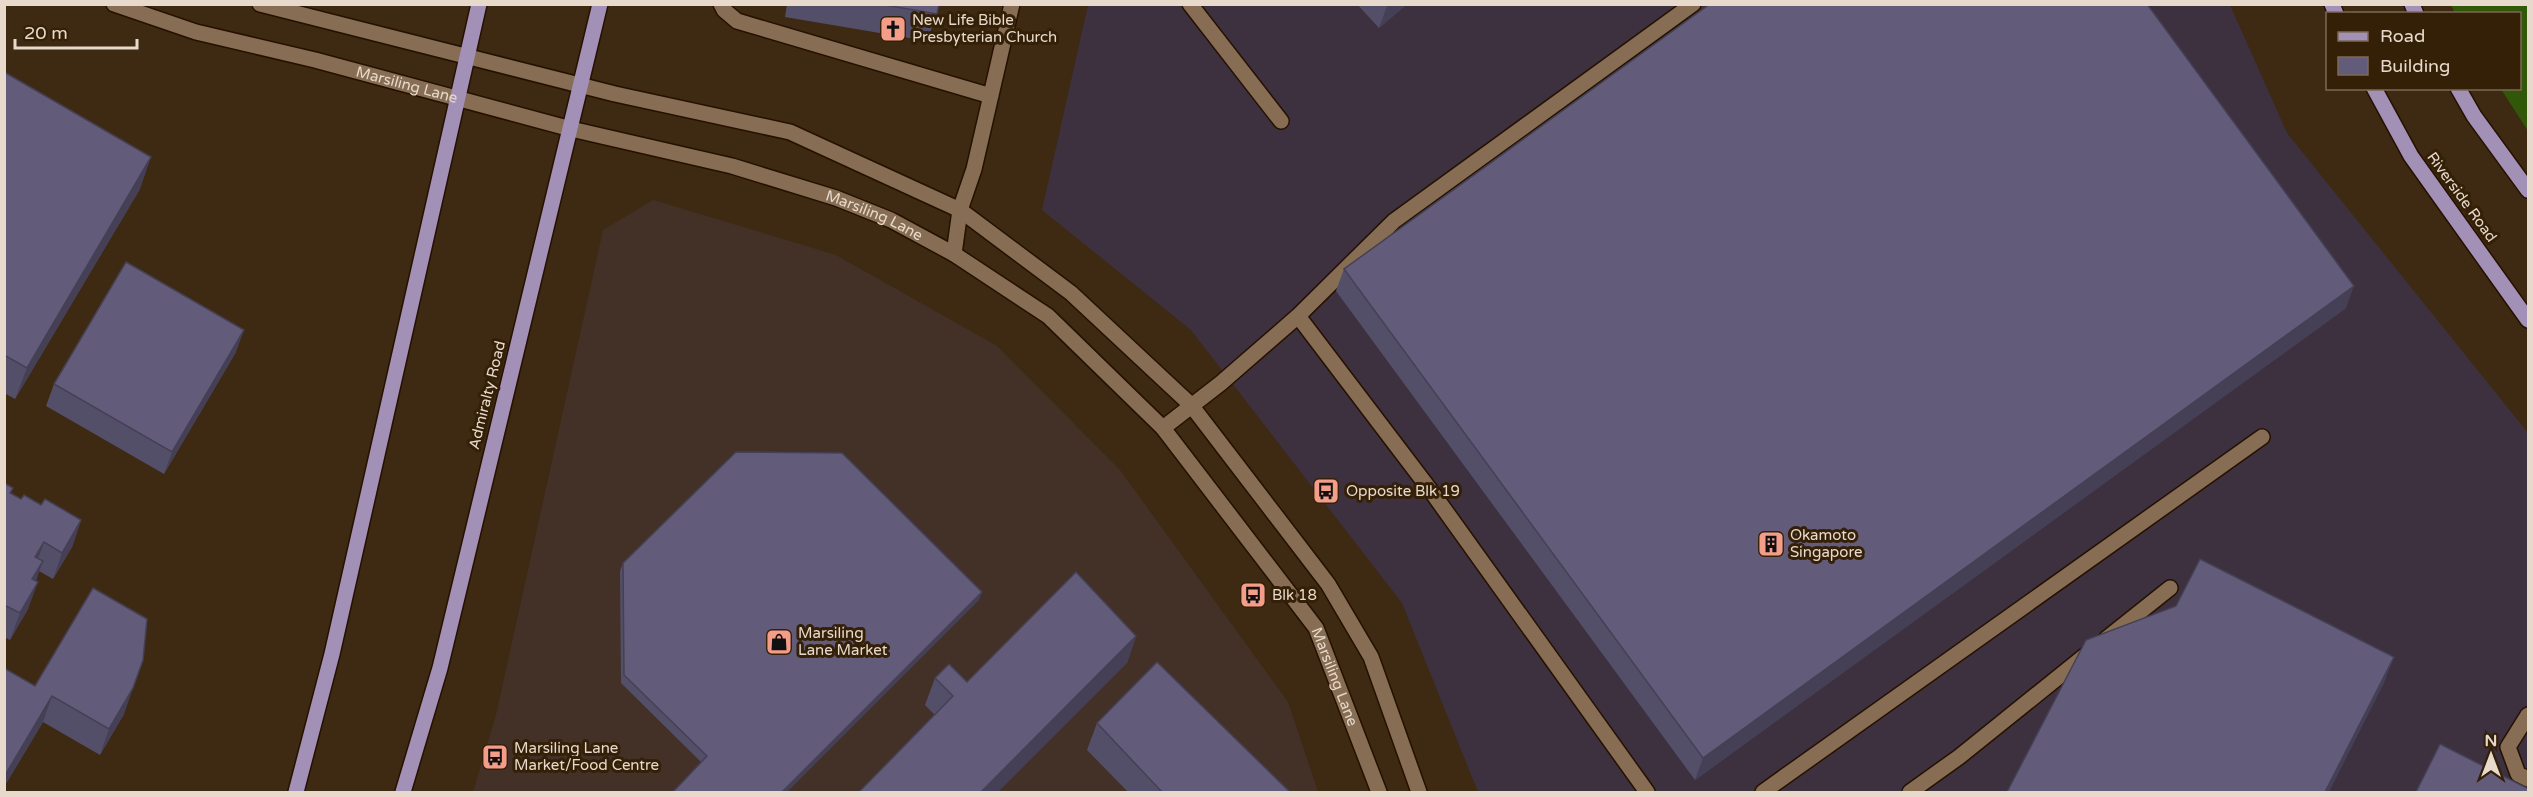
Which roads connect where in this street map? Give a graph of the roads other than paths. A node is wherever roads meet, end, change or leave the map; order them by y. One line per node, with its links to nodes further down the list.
1 (114, 4): 14 (street, Marsiling Lane)
2 (260, 4): 9 (street)
3 (479, 4): 9 (main road)
4 (600, 4): 10 (main road, Admiralty Road)
5 (721, 4): 13 (street)
6 (1012, 4): 13 (street)
7 (1190, 4): 15 (street)
8 (1693, 4): 20 (street)
9 (467, 57): 10 (street); 14 (main road)
10 (581, 84): 16 (main road, Admiralty Road); 18 (street)
11 (2375, 90): 21 (main road, Riverside Road)
12 (2459, 90): 17 (main road)
13 (991, 96): 18 (street)
14 (459, 98): 16 (street, Marsiling Lane); 28 (main road)
15 (1281, 121)
16 (571, 129): 19 (street, Marsiling Lane); 29 (main road, Admiralty Road)
17 (2529, 190)
18 (960, 210): 19 (street); 22 (street)
19 (954, 254): 23 (street, Marsiling Lane)
20 (1298, 316): 22 (street); 32 (street)
21 (2529, 320)
22 (1191, 405): 23 (street); 31 (street)
23 (1163, 428): 30 (street, Marsiling Lane)
24 (2262, 437): 33 (street)
25 (2170, 588): 34 (street)
26 (2529, 715): 27 (street)
27 (2529, 779)
28 (296, 792)
29 (403, 792)
30 (1379, 792)
31 (1419, 792)
32 (1647, 792)
33 (1763, 792)
34 (1910, 792)

